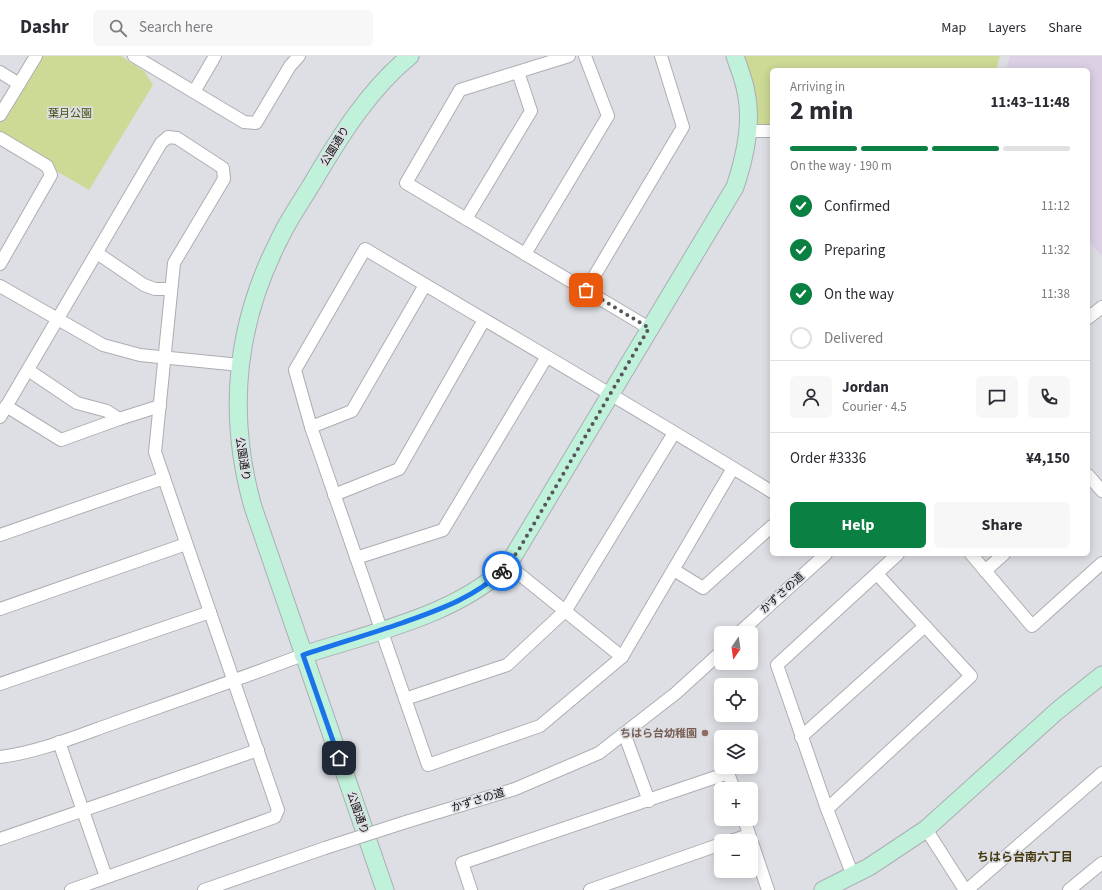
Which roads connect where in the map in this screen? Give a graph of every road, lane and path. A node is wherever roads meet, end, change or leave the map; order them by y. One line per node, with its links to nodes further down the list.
1 (36, 56): 12 (street)
2 (134, 56): 13 (street)
3 (215, 56): 13 (street)
4 (299, 56): 13 (street)
5 (410, 56): 33 (street, 公園通り)
6 (569, 56): 11 (street)
7 (585, 56): 20 (street)
8 (661, 56): 25 (street)
9 (735, 56): 15 (street)
10 (0, 72): 12 (street)
11 (518, 72): 18 (street); 18 (street)
12 (20, 84): 14 (street)
13 (194, 92)
14 (0, 115)
15 (747, 131): 16 (street); 30 (street)
16 (770, 131)
17 (0, 138): 21 (street)
18 (466, 219): 20 (street)
19 (97, 253): 24 (street); 24 (street); 28 (street)
20 (525, 254): 25 (street)
21 (0, 264)
22 (425, 285): 29 (street); 40 (street); 40 (street)
23 (0, 286): 28 (street)
24 (171, 289): 31 (street)
25 (586, 290): 30 (street)
26 (1102, 308): 27 (street)
27 (1090, 317)
28 (58, 320): 31 (street); 34 (street)
29 (484, 320): 32 (street); 47 (street)
30 (649, 328): 35 (street)
31 (164, 357): 33 (street); 37 (street)
32 (546, 358): 35 (street); 55 (street)
33 (240, 365): 67 (street, 公園通り)
34 (28, 370): 36 (street); 39 (street)
35 (609, 394): 41 (street); 57 (street)
36 (6, 406): 38 (street); 39 (street)
37 (160, 406): 39 (street); 43 (street)
38 (0, 417)
39 (119, 419)
40 (311, 427): 47 (street)
41 (674, 433): 42 (street); 62 (street)
42 (733, 468): 45 (street); 58 (street)
43 (164, 478): 49 (street); 50 (street)
44 (1090, 479): 46 (street)
45 (770, 491)
46 (1102, 491)
47 (334, 495): 55 (street)
48 (770, 528): 58 (street)
49 (0, 536)
50 (186, 544): 61 (street); 63 (street)
51 (824, 556): 64 (street, かずさの道)
52 (896, 556): 60 (street)
53 (972, 556): 59 (street)
54 (1002, 556): 59 (street)
55 (356, 558): 66 (street)
56 (1102, 563): 59 (street)
57 (508, 565): 62 (street); 66 (street)
58 (674, 570): 68 (street)
59 (985, 571)
60 (877, 574): 65 (street); 75 (street)
61 (0, 609)
62 (566, 610): 68 (street); 73 (street)
63 (210, 612): 71 (street); 72 (street)
64 (747, 626)
65 (925, 626): 75 (street); 82 (street)
66 (382, 630): 67 (street); 73 (street)
67 (303, 655): 71 (street); 93 (street, 公園通り)
68 (622, 657): 73 (street)
69 (714, 658): 74 (street, かずさの道)
70 (1102, 675): 84 (street)
71 (234, 681): 76 (street); 77 (street)
72 (0, 684)
73 (405, 699)
74 (624, 734): 81 (street); 92 (street, かずさの道, bridge)
75 (801, 737): 82 (street)
76 (59, 742): 78 (street); 83 (street)
77 (258, 750): 83 (street); 90 (street)
78 (0, 757)
79 (1102, 773): 98 (street)
80 (731, 782): 81 (street)
81 (649, 801): 94 (street)
82 (827, 809): 89 (street)
83 (83, 811): 85 (street); 90 (street)
84 (926, 829): 89 (street); 98 (street)
85 (0, 839)
86 (714, 846): 95 (street)
87 (758, 861): 96 (street)
88 (1102, 863): 99 (street)
89 (853, 876): 97 (street)
90 (106, 877): 91 (street)
91 (71, 890)
92 (204, 890)
93 (385, 890)
94 (471, 890)
95 (590, 890)
96 (768, 890)
97 (823, 890)
98 (966, 890)
99 (1069, 890)

